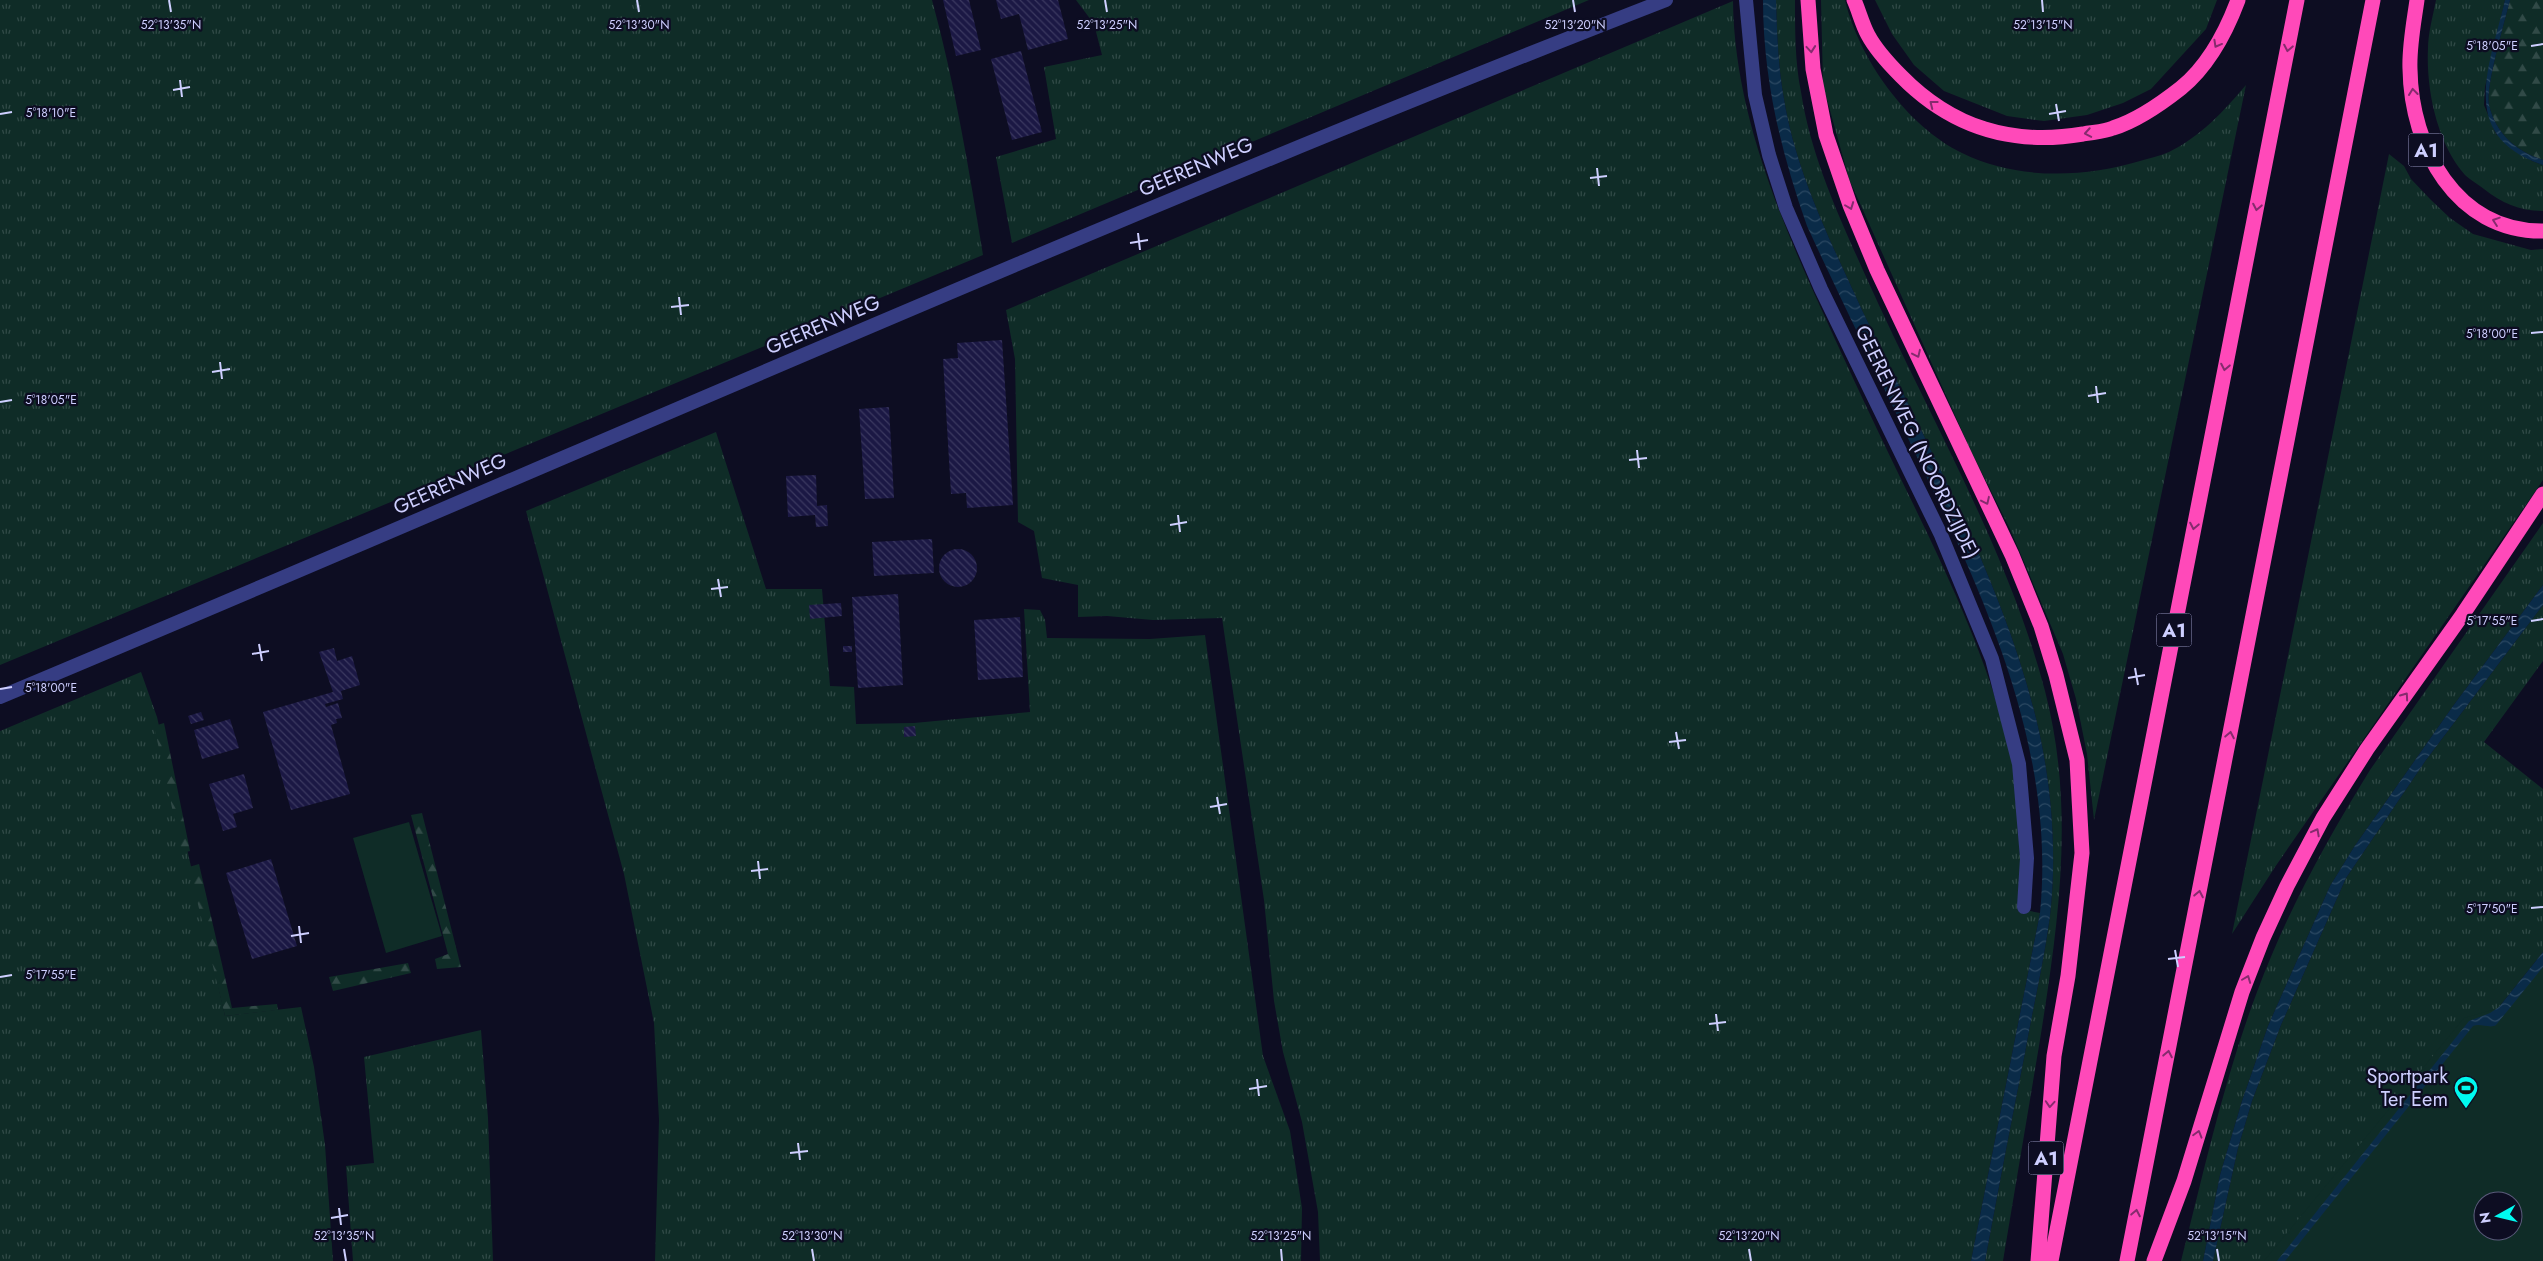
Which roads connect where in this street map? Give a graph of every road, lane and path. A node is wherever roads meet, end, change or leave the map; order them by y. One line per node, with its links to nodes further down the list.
1 (1666, 0): 11 (street, GEERENWEG)
2 (1746, 0): 12 (street, GEERENWEG (NOORDZIJDE))
3 (1808, 0): 13 (highway, A1, one-way to 13)
4 (1854, 0): 5 (highway, one-way to 4)
5 (2238, 0)
6 (2297, 0): 14 (highway, A1, one-way to 14)
7 (2373, 0): 15 (highway, one-way to 7)
8 (2418, 0): 9 (highway, A1, one-way to 8)
9 (2543, 231)
10 (2543, 494): 16 (highway, one-way to 10)
11 (0, 697)
12 (2024, 907)
13 (2038, 1261)
14 (2051, 1261)
15 (2127, 1261)
16 (2154, 1261)

